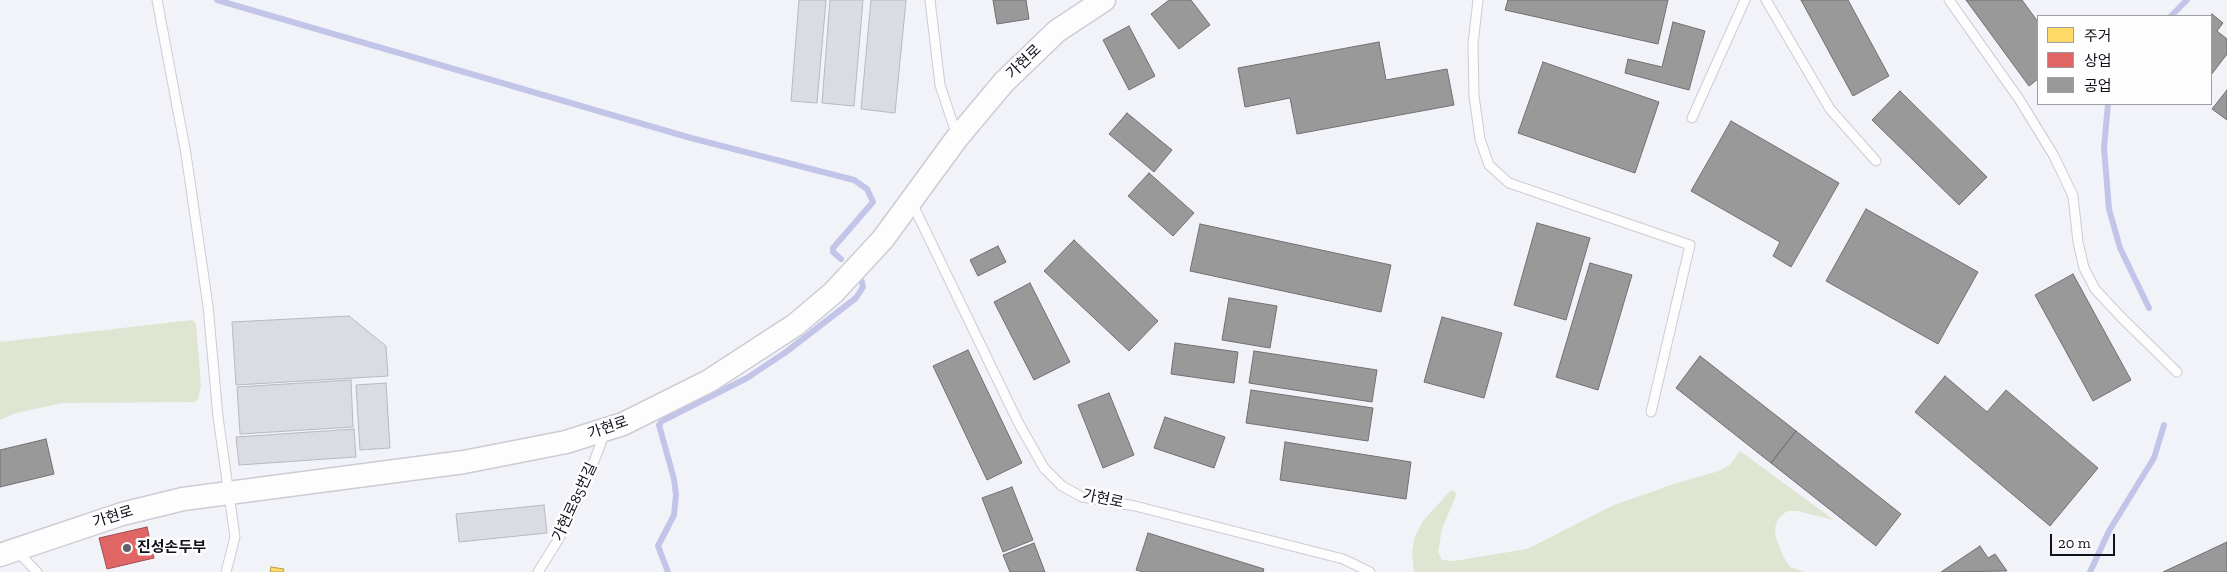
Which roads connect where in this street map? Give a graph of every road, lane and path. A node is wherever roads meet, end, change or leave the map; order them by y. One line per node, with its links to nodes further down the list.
1 (157, 0): 15 (lane)
2 (930, 0): 9 (lane)
3 (1104, 0): 9 (street, 가현로)
4 (1478, 0): 13 (lane)
5 (1745, 0): 8 (lane)
6 (1766, 0): 10 (lane)
7 (1948, 0): 12 (lane)
8 (1692, 118)
9 (957, 138): 11 (street, 가현로)
10 (1876, 160)
11 (911, 201): 14 (street, 가현로); 20 (lane, 가현로)
12 (2177, 372)
13 (1651, 412)
14 (606, 429): 15 (street, 가현로); 19 (lane, 가현로85번길)
15 (229, 493): 16 (street, 가현로); 18 (lane)
16 (8, 552): 17 (lane)
17 (37, 572)
18 (226, 572)
19 (538, 572)
20 (1370, 572)

